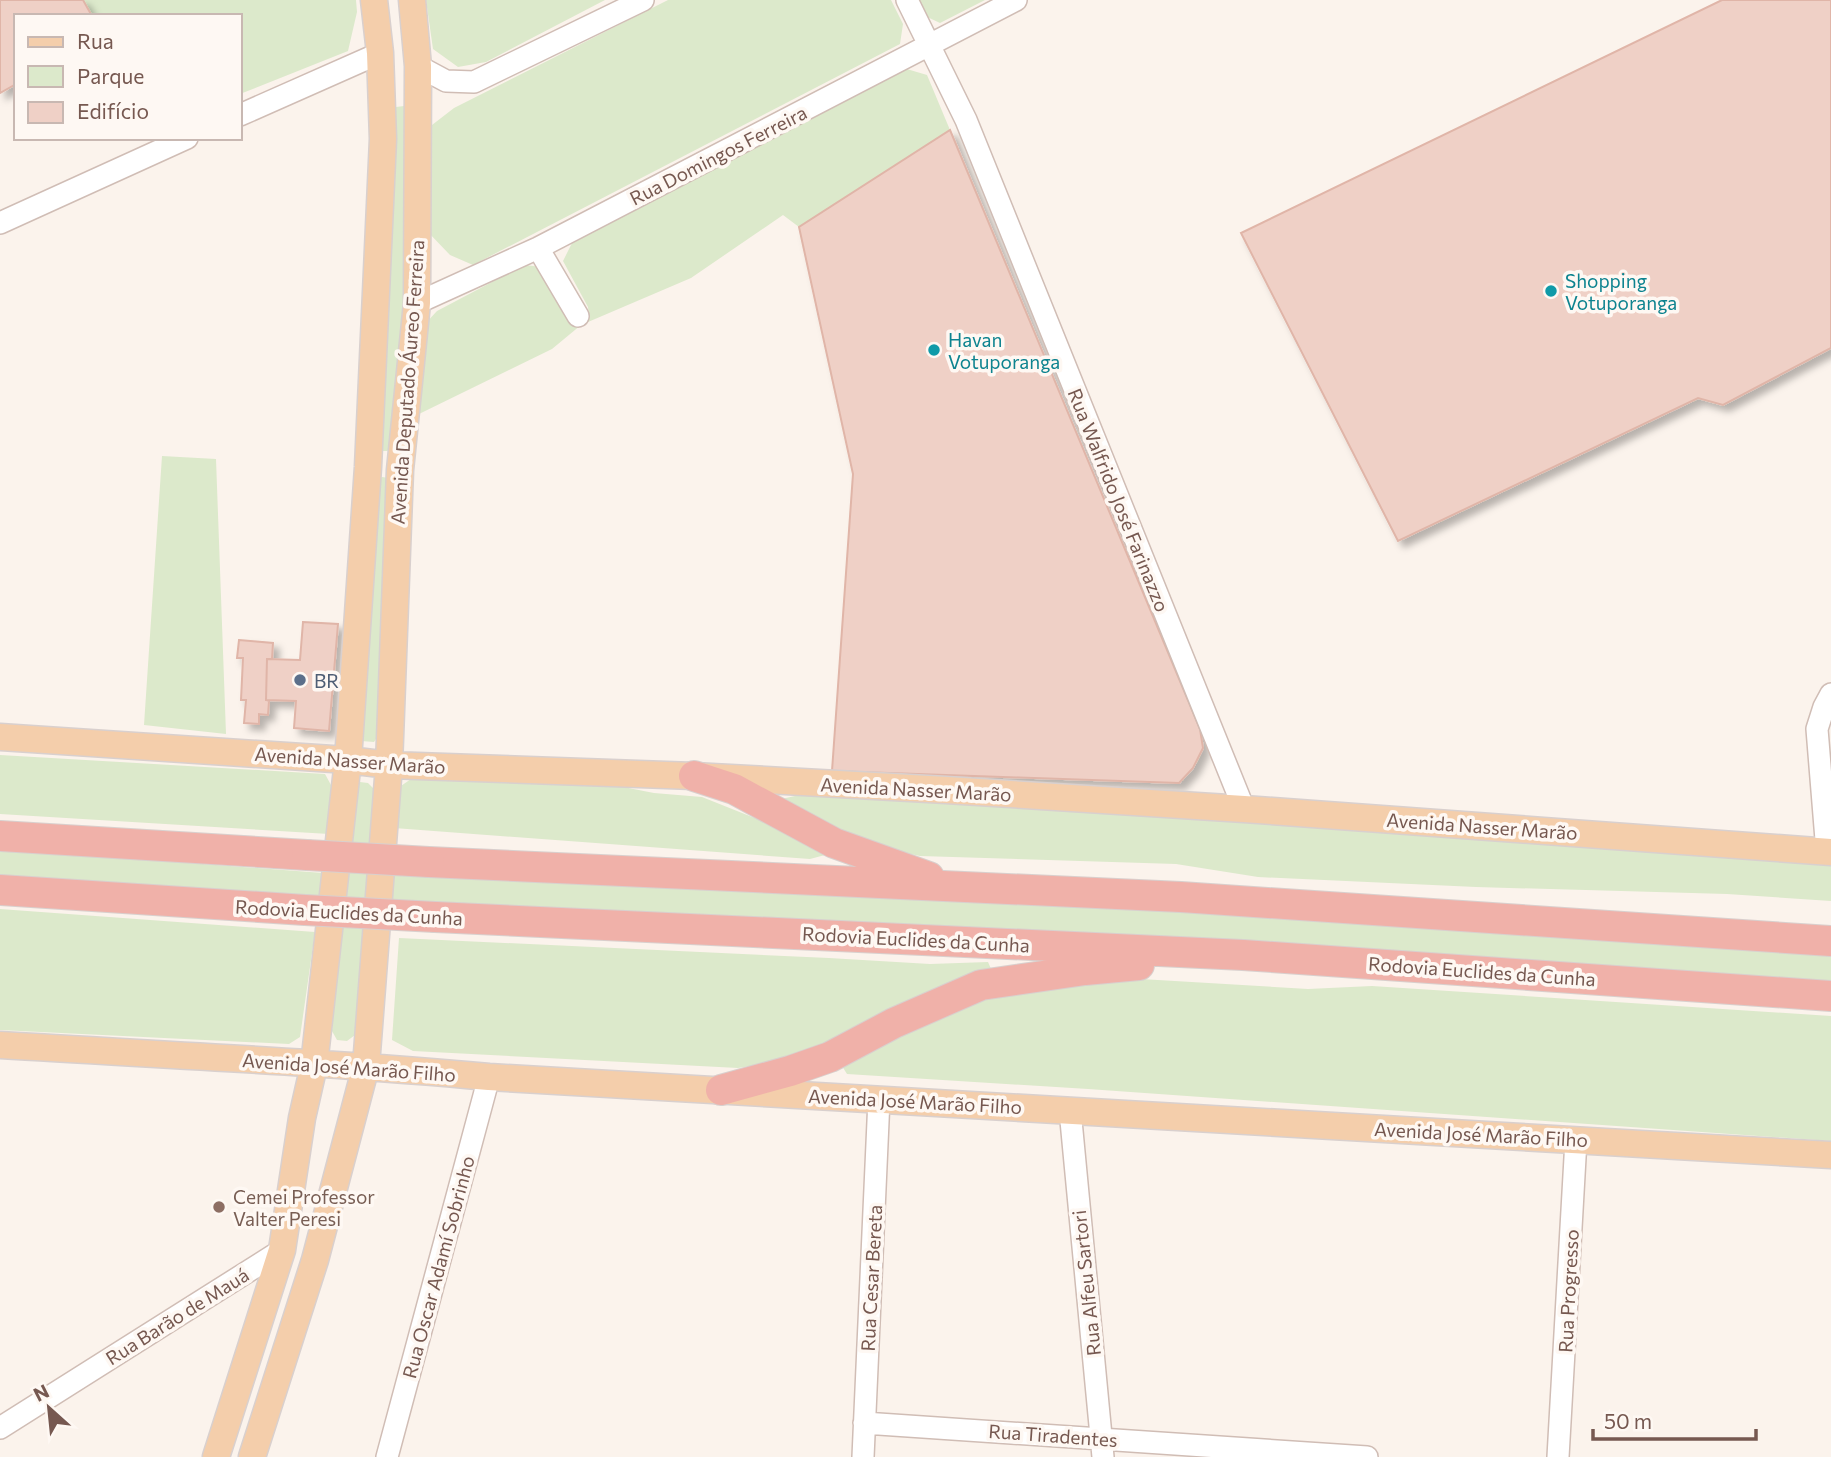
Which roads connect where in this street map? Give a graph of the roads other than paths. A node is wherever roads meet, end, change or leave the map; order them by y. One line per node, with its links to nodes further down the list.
1 (374, 0): 7 (main road, Avenida Deputado Áureo Ferreira)
2 (412, 0): 8 (main road, Avenida Deputado Áureo Ferreira)
3 (643, 0): 8 (street)
4 (907, 0): 6 (street, Rua Walfrido José Farinazzo)
5 (1016, 0): 6 (street, Rua Domingos Ferreira)
6 (930, 44): 12 (street, Rua Domingos Ferreira); 22 (street, Rua Walfrido José Farinazzo)
7 (380, 52): 8 (main road); 9 (street); 15 (main road, Avenida Deputado Áureo Ferreira)
8 (418, 66): 13 (main road, Avenida Deputado Áureo Ferreira)
9 (242, 114)
10 (183, 140): 11 (street)
11 (0, 223)
12 (538, 248): 13 (street, Rua Domingos Ferreira); 14 (street)
13 (417, 303): 16 (main road, Avenida Deputado Áureo Ferreira)
14 (578, 316)
15 (368, 467): 16 (main road); 19 (main road, Avenida Deputado Áureo Ferreira)
16 (400, 470): 20 (main road, Avenida Deputado Áureo Ferreira)
17 (1831, 694): 24 (street)
18 (0, 737): 19 (main road, Avenida Nasser Marão)
19 (348, 760): 20 (main road, Avenida Nasser Marão); 31 (main road, Avenida Deputado Áureo Ferreira)
20 (389, 765): 21 (main road, Avenida Nasser Marão); 32 (main road, Avenida Deputado Áureo Ferreira)
21 (694, 776): 22 (main road, Avenida Nasser Marão); 25 (highway)
22 (1244, 809): 24 (main road, Avenida Nasser Marão)
23 (0, 836): 25 (highway, bridge)
24 (1829, 852)
25 (959, 887): 27 (highway)
26 (0, 890): 28 (highway, Rodovia Euclides da Cunha, bridge)
27 (1831, 942)
28 (1243, 955): 29 (highway, Rodovia Euclides da Cunha); 34 (highway)
29 (1831, 996)
30 (0, 1045): 31 (main road, Avenida José Marão Filho)
31 (314, 1065): 32 (main road, Avenida José Marão Filho); 39 (main road, Avenida Deputado Áureo Ferreira)
32 (366, 1066): 33 (main road, Avenida José Marão Filho); 40 (main road, Avenida Deputado Áureo Ferreira)
33 (489, 1077): 34 (main road, Avenida José Marão Filho); 47 (street, Rua Oscar Adamí Sobrinho)
34 (721, 1090): 35 (main road, Avenida José Marão Filho)
35 (879, 1099): 36 (main road, Avenida José Marão Filho); 41 (street, Rua Cesar Bereta)
36 (1070, 1110): 37 (main road, Avenida José Marão Filho); 43 (street, Rua Alfeu Sartori)
37 (1576, 1140): 38 (main road, Avenida José Marão Filho); 44 (street, Rua Progresso)
38 (1831, 1155)
39 (282, 1250): 40 (main road); 42 (street, Rua Barão de Mauá); 45 (main road, Avenida Deputado Áureo Ferreira)
40 (315, 1260): 46 (main road, Avenida Deputado Áureo Ferreira)
41 (864, 1423): 43 (street, Rua Tiradentes); 48 (street, Rua Cesar Bereta)
42 (0, 1428)
43 (1102, 1447): 49 (street, Rua Tiradentes)
44 (1553, 1452)
45 (216, 1457)
46 (252, 1457)
47 (387, 1457)
48 (863, 1457)
49 (1367, 1457)

